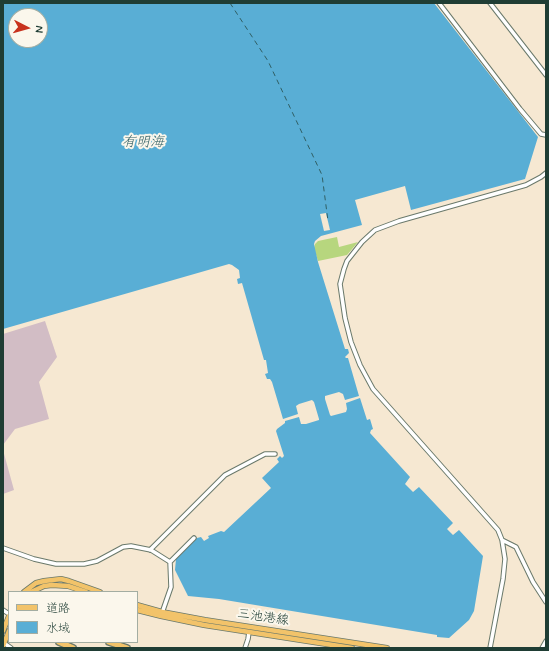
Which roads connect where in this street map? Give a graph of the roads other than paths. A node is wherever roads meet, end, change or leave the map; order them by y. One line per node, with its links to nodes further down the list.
1 (438, 3): 4 (street)
2 (490, 3): 3 (street)
3 (546, 75)
4 (546, 135)
5 (546, 172): 8 (street)
6 (275, 454): 10 (street)
7 (194, 538): 11 (street)
8 (502, 540): 16 (street); 34 (street)
9 (3, 548): 10 (street)
10 (150, 550): 11 (street)
11 (170, 562): 19 (street)
12 (25, 591): 15 (main road)
13 (33, 591): 14 (main road)
14 (82, 591)
15 (97, 591)
16 (546, 602)
17 (138, 605): 19 (main road, 三池港線)
18 (138, 610): 19 (main road, 三池港線)
19 (162, 614): 22 (main road, 三池港線); 33 (main road, 三池港線)
20 (8, 618): 21 (main road)
21 (3, 631)
22 (249, 632): 31 (street); 32 (main road, 三池港線)
23 (8, 634): 27 (main road)
24 (546, 641): 35 (street)
25 (61, 643): 29 (highway)
26 (112, 643): 30 (highway)
27 (4, 645): 28 (street)
28 (11, 648)
29 (73, 648)
30 (127, 648)
31 (245, 648)
32 (352, 648)
33 (387, 648)
34 (490, 648)
35 (542, 648)

